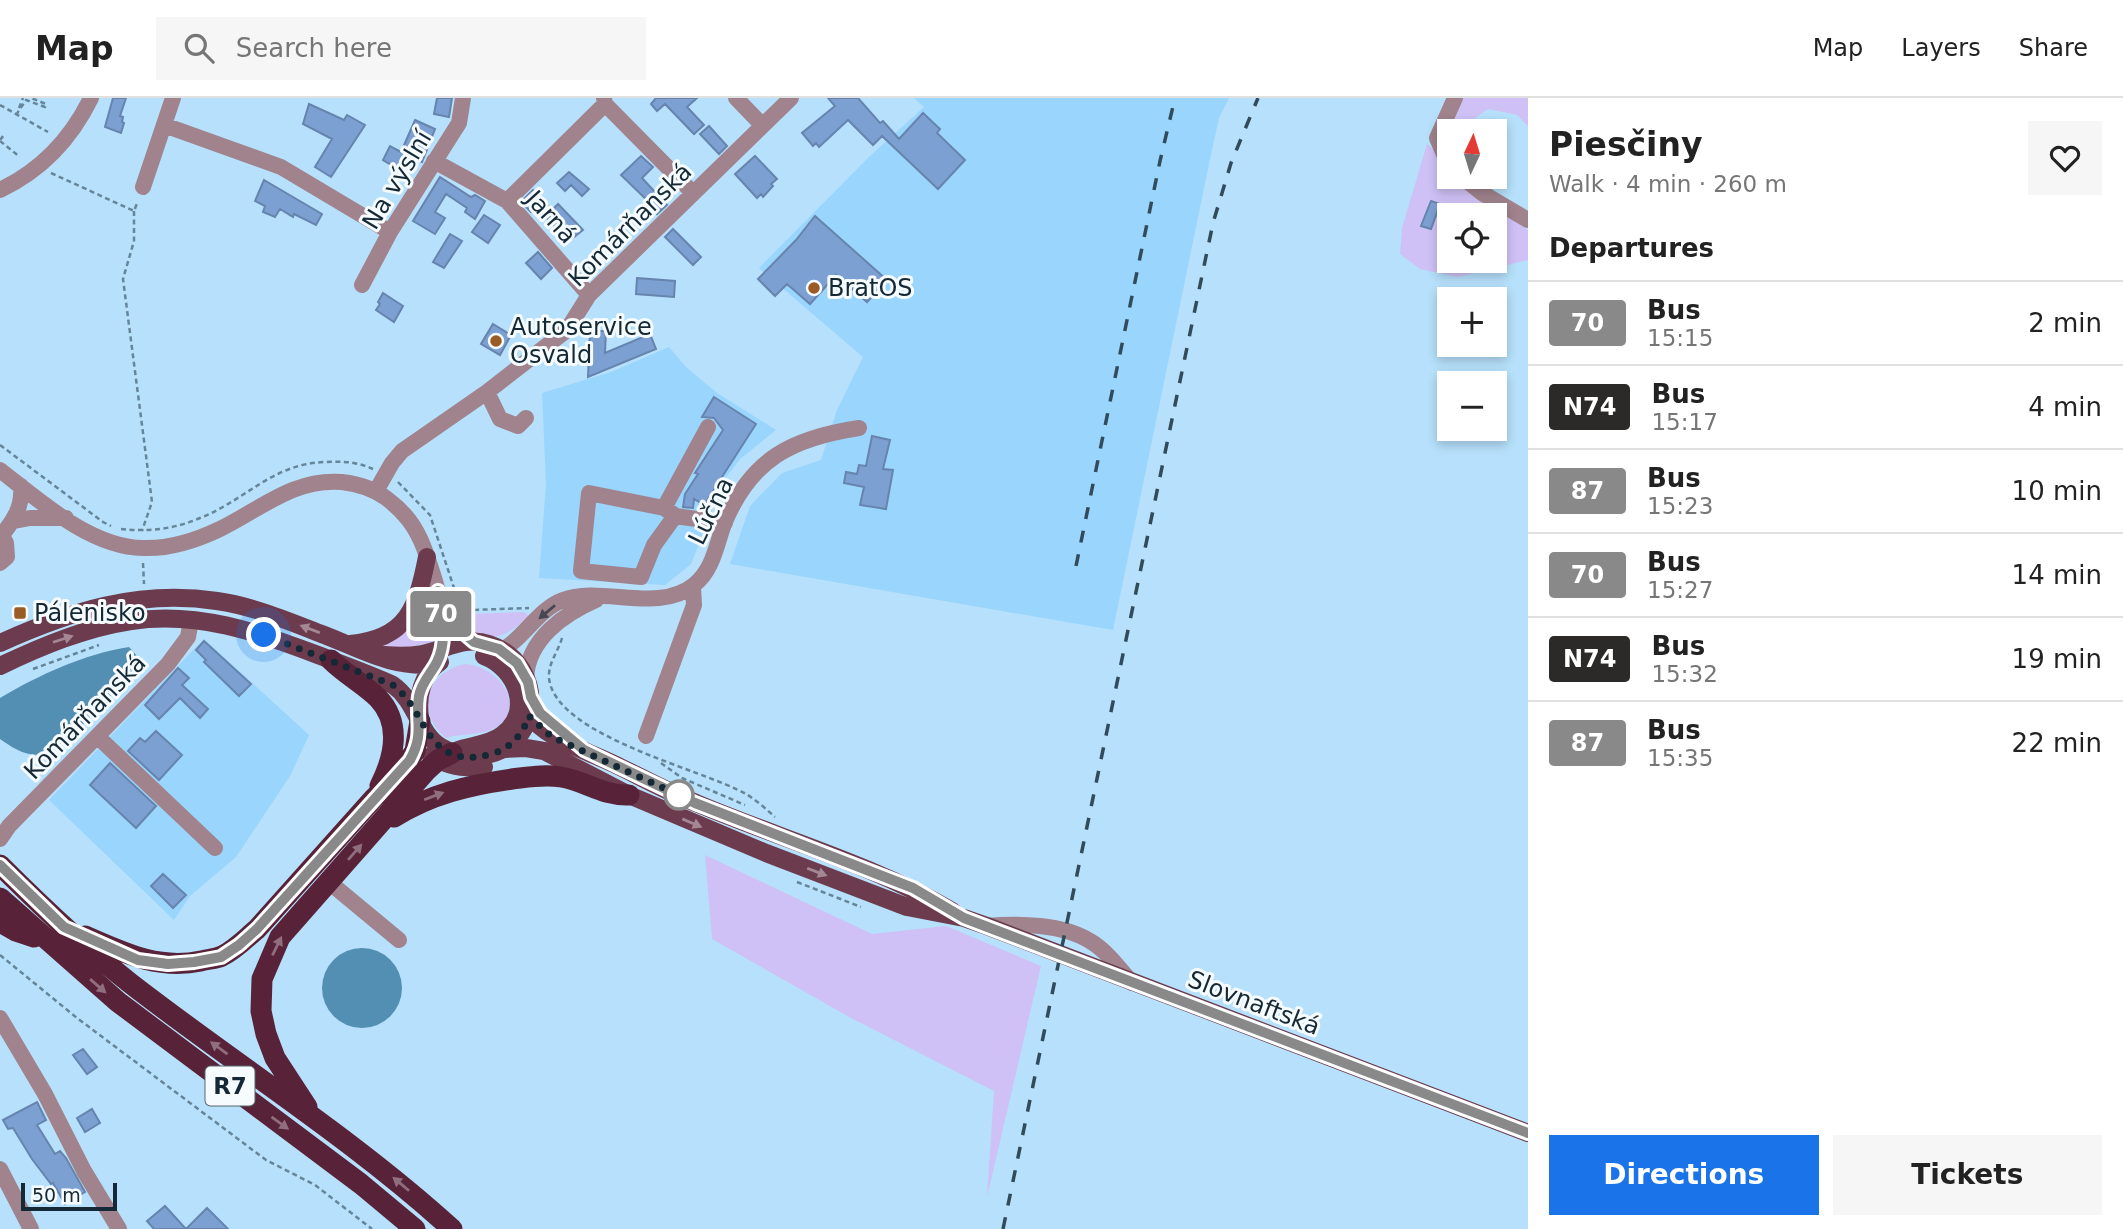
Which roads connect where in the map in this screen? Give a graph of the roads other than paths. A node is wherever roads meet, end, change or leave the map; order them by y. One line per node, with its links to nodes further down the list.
1 (91, 98): 14 (street)
2 (173, 98): 9 (street)
3 (463, 98): 11 (street, Na výslní)
4 (736, 98): 10 (street)
5 (791, 98): 10 (street, Komárňanská)
6 (1455, 98): 8 (street)
7 (605, 101): 15 (street); 16 (street)
8 (1446, 119)
9 (164, 125): 12 (street); 18 (street)
10 (762, 125): 15 (street, Komárňanská)
11 (434, 161): 16 (street, Jarná); 18 (street, Na výslní)
12 (143, 187)
13 (1477, 189): 17 (street)
14 (0, 190)
15 (693, 193): 20 (street, Komárňanská)
16 (507, 201): 20 (street, Jarná)
17 (1528, 220)
18 (390, 232): 19 (street, Na výslní)
19 (362, 285)
20 (589, 295): 21 (street, Komárňanská)
21 (487, 392): 22 (street); 27 (street, Komárňanská)
22 (526, 418)
23 (708, 427): 28 (street)
24 (859, 428): 31 (street, Lúčna)
25 (0, 470): 26 (street)
26 (21, 486): 29 (street); 30 (street)
27 (376, 491): 29 (street); 33 (street)
28 (670, 512): 28 (street); 31 (street)
29 (66, 518): 30 (street)
30 (14, 521): 32 (street)
31 (725, 523): 35 (street, Lúčna)
32 (1, 536): 34 (street)
33 (427, 557): 36 (street); 41 (main road)
34 (0, 563)
35 (693, 587): 37 (street); 50 (street)
36 (438, 591): 39 (street); 43 (street)
37 (602, 597): 42 (street, one-way to 42); 46 (street)
38 (191, 620): 44 (main road); 45 (main road, one-way to 38); 51 (street, Komárňanská)
39 (474, 642): 42 (main road); 43 (main road)
40 (0, 643): 41 (main road, one-way to 40)
41 (349, 644): 43 (main road)
42 (495, 654): 43 (main road); 46 (main road); 47 (main road)
43 (439, 656): 49 (main road)
44 (331, 660): 49 (main road); 57 (highway)
45 (0, 666)
46 (526, 678): 47 (main road)
47 (525, 698): 48 (main road, Slovnaftská); 53 (main road, Slovnaftská); 54 (main road)
48 (529, 716): 52 (main road); 53 (main road, Slovnaftská)
49 (419, 731): 54 (main road); 57 (highway)
50 (646, 736)
51 (98, 737): 59 (street, Komárňanská); 60 (street)
52 (505, 749): 54 (main road, Slovnaftská); 55 (main road, Slovnaftská)
53 (584, 750): 64 (main road, Slovnaftská)
54 (445, 756): 55 (main road); 58 (highway)
55 (583, 772): 56 (main road, Slovnaftská)
56 (629, 795): 58 (highway, one-way to 56); 64 (main road, Slovnaftská, one-way to 64)
57 (374, 798): 67 (highway)
58 (374, 830): 62 (highway, one-way to 58)
59 (0, 839)
60 (215, 848)
61 (2, 867): 67 (highway, R7)
62 (329, 882): 68 (street); 72 (highway, one-way to 62)
63 (0, 898): 69 (highway, R7)
64 (964, 918): 66 (main road, Slovnaftská)
65 (0, 922): 69 (highway)
66 (987, 926): 70 (main road, Slovnaftská); 70 (street)
67 (64, 927): 72 (highway, R7, one-way to 67)
68 (399, 940)
69 (46, 941): 77 (highway, R7, one-way to 77)
70 (1132, 983): 73 (main road, Slovnaftská)
71 (0, 1018): 76 (street)
72 (314, 1117): 78 (highway, R7, one-way to 72)
73 (1528, 1133)
74 (0, 1168): 75 (street)
75 (31, 1229)
76 (119, 1229)
77 (415, 1229)
78 (452, 1229)

